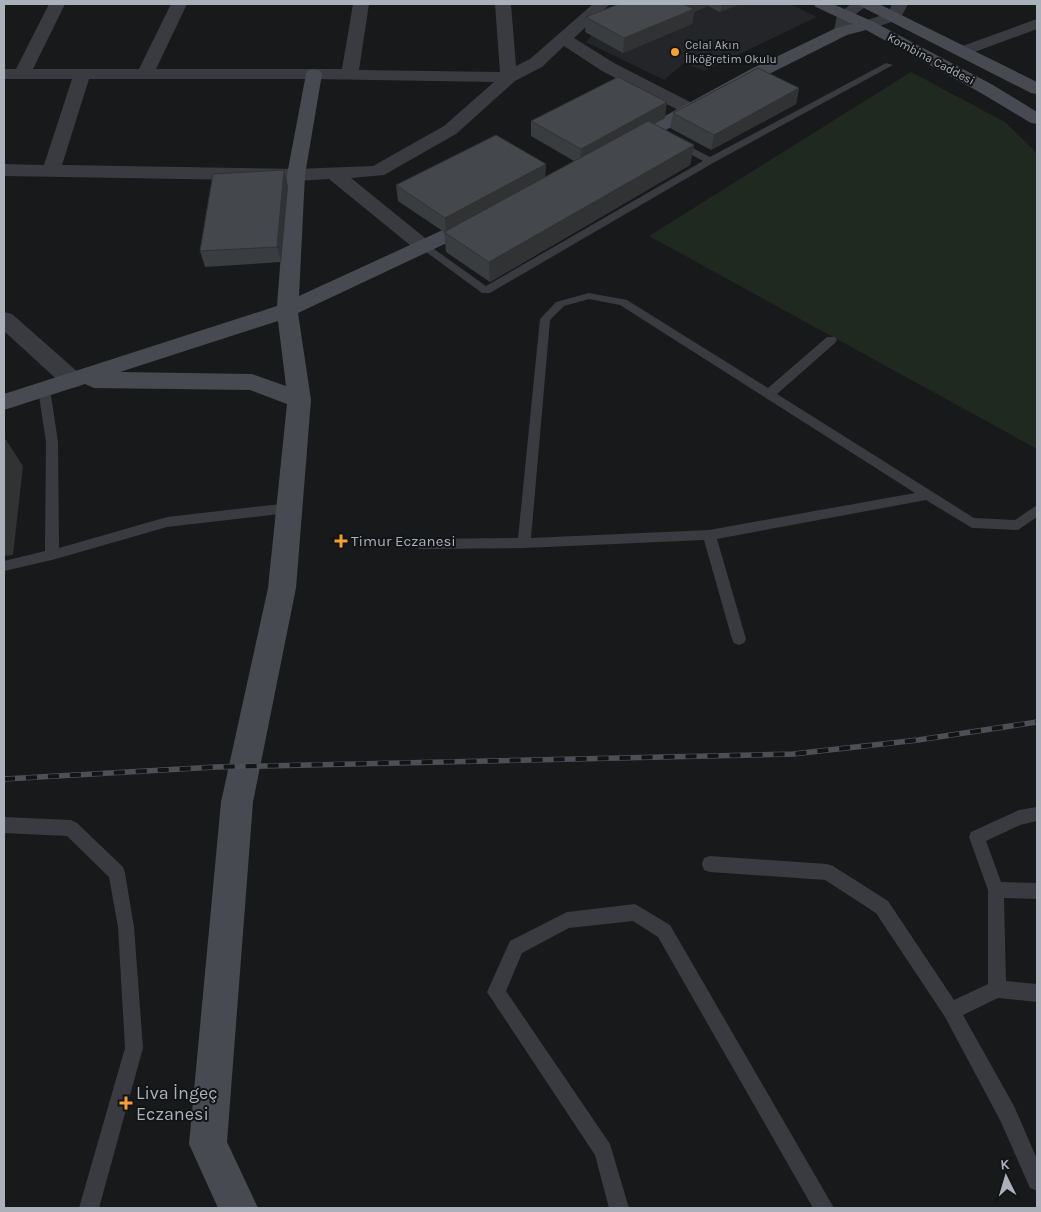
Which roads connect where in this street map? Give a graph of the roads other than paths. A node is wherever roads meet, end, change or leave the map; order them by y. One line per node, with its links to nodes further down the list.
1 (57, 4): 17 (street)
2 (179, 4): 20 (street)
3 (361, 4): 21 (street)
4 (504, 4): 22 (street)
5 (602, 4): 13 (street)
6 (821, 4): 10 (main road)
7 (861, 4): 10 (street)
8 (867, 4): 9 (main road, Kombina Caddesi)
9 (897, 10): 12 (street); 14 (main road, Kombina Caddesi)
10 (843, 23): 12 (main road); 24 (main road)
11 (1037, 24): 14 (street)
12 (868, 25): 25 (main road, Kombina Caddesi)
13 (564, 39): 22 (street); 24 (street)
14 (963, 51): 23 (main road, Kombina Caddesi)
15 (889, 65): 28 (lane)
16 (4, 74): 17 (street)
17 (22, 74): 19 (street)
18 (314, 74): 20 (street); 21 (street); 32 (main road)
19 (82, 75): 20 (street); 30 (street)
20 (145, 75)
21 (350, 75): 22 (street)
22 (509, 77): 31 (street)
23 (1037, 89)
24 (690, 109): 26 (main road)
25 (1037, 120)
26 (659, 135): 27 (main road); 28 (lane)
27 (609, 153)
28 (710, 161): 34 (lane)
29 (4, 170): 30 (street)
30 (51, 172): 32 (street)
31 (333, 173): 32 (street); 34 (street)
32 (296, 175): 35 (main road)
33 (491, 215): 34 (main road)
34 (423, 246): 35 (main road)
35 (287, 310): 38 (main road); 41 (main road)
36 (4, 319): 38 (street)
37 (831, 340): 40 (lane)
38 (72, 380): 39 (main road); 41 (main road)
39 (44, 389): 42 (main road); 49 (lane)
40 (769, 394): 43 (lane); 47 (lane)
41 (298, 400): 44 (main road)
42 (4, 402)
43 (929, 495): 45 (lane); 46 (lane)
44 (289, 508): 49 (lane); 62 (main road)
45 (1037, 510)
46 (709, 535): 47 (lane); 51 (lane)
47 (524, 543): 48 (lane)
48 (421, 544)
49 (52, 555): 50 (lane)
50 (4, 566)
51 (739, 639)
52 (1037, 814): 55 (lane)
53 (4, 825): 61 (lane)
54 (710, 864): 59 (lane)
55 (996, 890): 56 (lane); 57 (lane)
56 (1037, 891)
57 (997, 989): 58 (lane); 59 (lane)
58 (1037, 993)
59 (951, 1011): 60 (lane)
60 (1037, 1181)
61 (89, 1208)
62 (238, 1208)
63 (619, 1208): 64 (lane)
64 (824, 1208)

